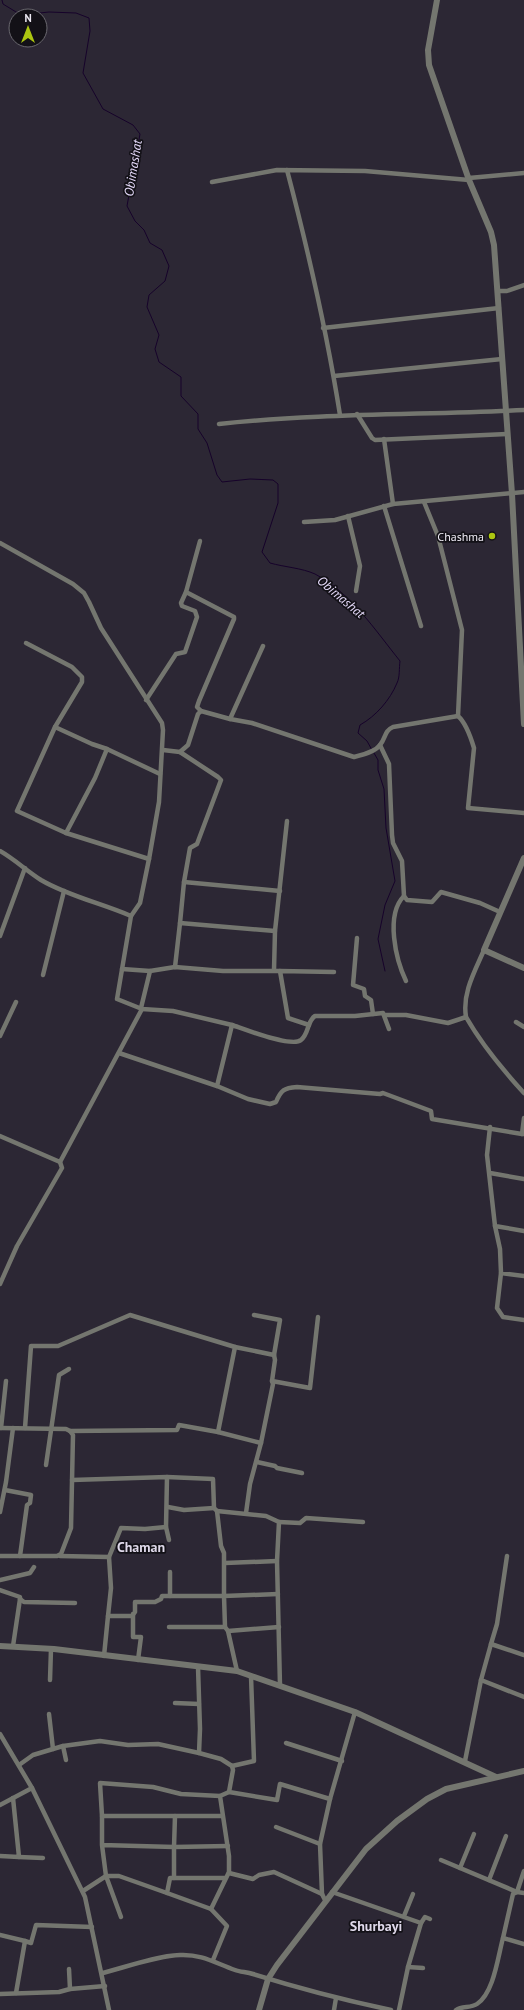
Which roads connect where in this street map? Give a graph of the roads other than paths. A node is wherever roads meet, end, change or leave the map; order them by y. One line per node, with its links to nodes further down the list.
1 (437, 0): 4 (street)
2 (287, 170): 4 (street); 5 (street); 9 (street)
3 (524, 173): 4 (street)
4 (469, 179): 7 (street)
5 (212, 182)
6 (524, 285): 7 (street)
7 (498, 291): 8 (street)
8 (499, 308): 9 (street); 10 (street)
9 (323, 328): 11 (street)
10 (502, 359): 11 (street); 13 (street)
11 (334, 376): 15 (street)
12 (524, 410): 13 (street)
13 (506, 411): 14 (street); 17 (street)
14 (357, 414): 15 (street); 18 (street)
15 (340, 415): 16 (street)
16 (219, 424)
17 (508, 434): 18 (street); 20 (street)
18 (384, 439): 22 (street)
19 (524, 492): 20 (street)
20 (512, 494): 21 (street); 37 (street)
21 (424, 502): 22 (street); 35 (street)
22 (393, 504): 23 (street)
23 (384, 506): 24 (street); 30 (street)
24 (348, 516): 25 (street); 28 (street)
25 (304, 522)
26 (200, 541): 29 (street)
27 (0, 544): 33 (street)
28 (356, 590)
29 (186, 592): 33 (street); 34 (street)
30 (421, 626)
31 (26, 644): 38 (street)
32 (263, 646): 36 (street)
33 (146, 700): 41 (street)
34 (201, 711): 36 (street); 42 (street)
35 (458, 716): 39 (street); 44 (street)
36 (230, 719): 39 (street)
37 (524, 724)
38 (56, 727): 40 (street); 46 (street)
39 (380, 745): 54 (street)
40 (107, 749): 43 (street); 46 (street)
41 (163, 750): 42 (street); 43 (street)
42 (180, 752): 51 (street)
43 (160, 774): 49 (street)
44 (524, 813)
45 (287, 821): 53 (street)
46 (66, 833): 49 (street)
47 (0, 851): 50 (street)
48 (524, 858): 55 (street)
49 (149, 859): 56 (street)
50 (25, 868): 52 (street); 59 (street)
51 (184, 882): 53 (street); 57 (street)
52 (64, 891): 56 (street); 69 (street)
53 (280, 891): 58 (street)
54 (404, 896): 55 (street); 70 (street)
55 (500, 912): 61 (street)
56 (130, 916): 64 (street)
57 (180, 922): 58 (street); 62 (street)
58 (276, 931): 65 (street)
59 (0, 936)
60 (357, 938): 73 (street)
61 (484, 950): 63 (street); 75 (street)
62 (175, 967): 65 (street); 66 (street)
63 (524, 968)
64 (122, 969): 66 (street); 72 (street)
65 (274, 970): 67 (street)
66 (150, 971): 72 (street)
67 (280, 971): 68 (street); 78 (street)
68 (334, 972)
69 (43, 975)
70 (406, 982)
71 (16, 1002): 81 (street)
72 (141, 1008): 77 (street); 82 (street)
73 (373, 1014): 74 (street); 78 (street)
74 (385, 1015): 75 (street); 80 (street)
75 (466, 1017): 84 (street)
76 (516, 1022): 79 (street)
77 (232, 1025): 78 (street); 83 (street)
78 (309, 1025)
79 (524, 1027)
80 (389, 1029)
81 (0, 1036)
82 (119, 1053): 83 (street); 89 (street)
83 (217, 1086): 86 (street)
84 (524, 1093)
85 (524, 1118): 87 (street)
86 (490, 1127): 87 (street); 90 (street)
87 (523, 1134)
88 (0, 1136): 89 (street)
89 (60, 1162): 96 (street)
90 (490, 1173): 91 (street); 92 (street)
91 (524, 1179)
92 (495, 1226): 93 (street); 94 (street)
93 (524, 1231)
94 (501, 1273): 95 (street); 99 (street)
95 (524, 1276)
96 (0, 1284)
97 (254, 1315): 101 (street)
98 (318, 1318): 104 (street)
99 (524, 1320)
100 (235, 1347): 101 (street); 107 (street); 110 (street)
101 (274, 1355): 104 (street)
102 (69, 1369): 108 (street)
103 (6, 1381): 105 (street)
104 (272, 1381): 111 (street)
105 (0, 1428): 106 (street)
106 (13, 1428): 107 (street); 117 (street)
107 (25, 1428): 108 (street)
108 (50, 1429): 109 (street); 113 (street)
109 (70, 1431): 110 (street); 116 (street)
110 (218, 1432): 111 (street)
111 (261, 1443): 112 (street)
112 (257, 1462): 114 (street); 122 (street)
113 (46, 1465)
114 (302, 1473)
115 (167, 1477): 116 (street); 119 (street); 120 (street)
116 (72, 1480): 129 (street)
117 (5, 1490): 118 (street); 128 (street)
118 (1, 1501): 121 (street)
119 (168, 1507): 120 (street); 125 (street)
120 (216, 1509): 122 (street); 133 (street)
121 (0, 1512)
122 (246, 1513): 123 (street)
123 (279, 1522): 124 (street); 132 (street)
124 (362, 1522)
125 (166, 1527): 126 (street); 131 (street)
126 (169, 1540)
127 (0, 1556): 128 (street)
128 (20, 1556): 129 (street)
129 (60, 1556): 131 (street)
130 (507, 1556): 148 (street)
131 (109, 1557): 144 (street)
132 (277, 1561): 133 (street); 138 (street)
133 (225, 1563): 140 (street)
134 (34, 1566): 136 (street)
135 (170, 1572): 139 (street)
136 (0, 1580)
137 (0, 1590): 141 (street)
138 (278, 1594): 140 (street); 146 (street)
139 (170, 1596): 140 (street); 143 (street)
140 (224, 1596): 147 (street)
141 (20, 1599): 142 (street); 150 (street)
142 (76, 1603)
143 (133, 1614): 144 (street); 154 (street)
144 (108, 1616): 152 (street)
145 (168, 1627): 147 (street)
146 (279, 1627): 147 (street); 160 (street)
147 (227, 1629): 156 (street)
148 (491, 1644): 153 (street); 159 (street)
149 (0, 1646): 150 (street)
150 (13, 1646): 151 (street)
151 (51, 1649): 152 (street); 158 (street)
152 (104, 1656): 154 (street)
153 (524, 1656)
154 (138, 1660): 155 (street)
155 (198, 1667): 156 (street); 163 (street)
156 (237, 1671): 157 (street)
157 (251, 1676): 160 (street); 175 (street)
158 (50, 1680)
159 (481, 1680): 161 (street); 173 (street)
160 (280, 1686): 164 (street)
161 (524, 1697)
162 (175, 1703): 163 (street)
163 (199, 1704): 170 (street)
164 (355, 1712): 172 (street); 173 (street)
165 (49, 1714): 169 (street)
166 (0, 1734): 174 (street)
167 (286, 1743): 172 (street)
168 (63, 1746): 169 (street); 170 (street); 171 (street)
169 (53, 1749): 174 (street)
170 (199, 1753): 175 (street)
171 (66, 1760)
172 (342, 1761): 182 (street)
173 (465, 1761): 177 (street)
174 (19, 1765): 178 (street)
175 (232, 1766): 179 (street)
176 (524, 1771): 177 (street)
177 (496, 1777): 206 (street)
178 (32, 1788): 181 (street); 205 (street)
179 (229, 1792): 180 (street); 182 (street)
180 (220, 1796): 184 (street); 186 (street)
181 (13, 1798): 183 (street); 195 (street)
182 (330, 1799): 190 (street)
183 (0, 1805)
184 (102, 1816): 185 (street); 191 (street)
185 (175, 1816): 186 (street); 193 (street)
186 (222, 1816): 192 (street)
187 (276, 1828): 190 (street)
188 (474, 1834): 198 (street)
189 (506, 1836): 204 (street)
190 (320, 1844): 211 (street)
191 (102, 1845): 193 (street); 201 (street)
192 (228, 1846): 193 (street); 200 (street)
193 (174, 1847): 202 (street)
194 (0, 1856): 195 (street)
195 (19, 1857): 196 (street)
196 (44, 1858)
197 (441, 1860): 198 (street)
198 (460, 1868): 204 (street)
199 (524, 1871): 207 (street)
200 (229, 1873): 203 (street); 211 (street)
201 (106, 1876): 205 (street); 208 (street); 214 (street)
202 (174, 1878): 203 (street); 208 (street)
203 (224, 1878): 212 (street)
204 (489, 1880): 207 (street)
205 (83, 1891): 217 (street)
206 (332, 1892): 211 (street); 213 (street)
207 (517, 1892): 209 (street); 219 (street)
208 (167, 1893): 212 (street)
209 (524, 1893)
210 (413, 1894): 213 (street)
211 (323, 1897): 227 (street)
212 (211, 1909): 222 (street)
213 (404, 1916): 216 (street)
214 (121, 1917)
215 (430, 1919): 216 (street)
216 (421, 1923): 223 (street)
217 (92, 1927): 220 (street); 226 (street)
218 (0, 1935): 220 (street)
219 (503, 1938): 221 (street); 233 (street)
220 (25, 1941): 231 (street)
221 (524, 1944)
222 (213, 1960): 226 (street); 227 (street)
223 (408, 1967): 224 (street); 238 (street)
224 (422, 1968)
225 (69, 1969): 229 (street)
226 (103, 1973): 228 (street)
227 (268, 1980): 232 (street); 235 (street)
228 (105, 1986): 229 (street); 234 (street)
229 (70, 1989): 231 (street)
230 (0, 1994): 231 (street)
231 (16, 1994)
232 (336, 1998): 236 (street); 237 (street)
233 (477, 2008): 239 (street)
234 (109, 2010)
235 (258, 2010)
236 (334, 2010)
237 (391, 2010)
238 (399, 2010)
239 (456, 2010)

